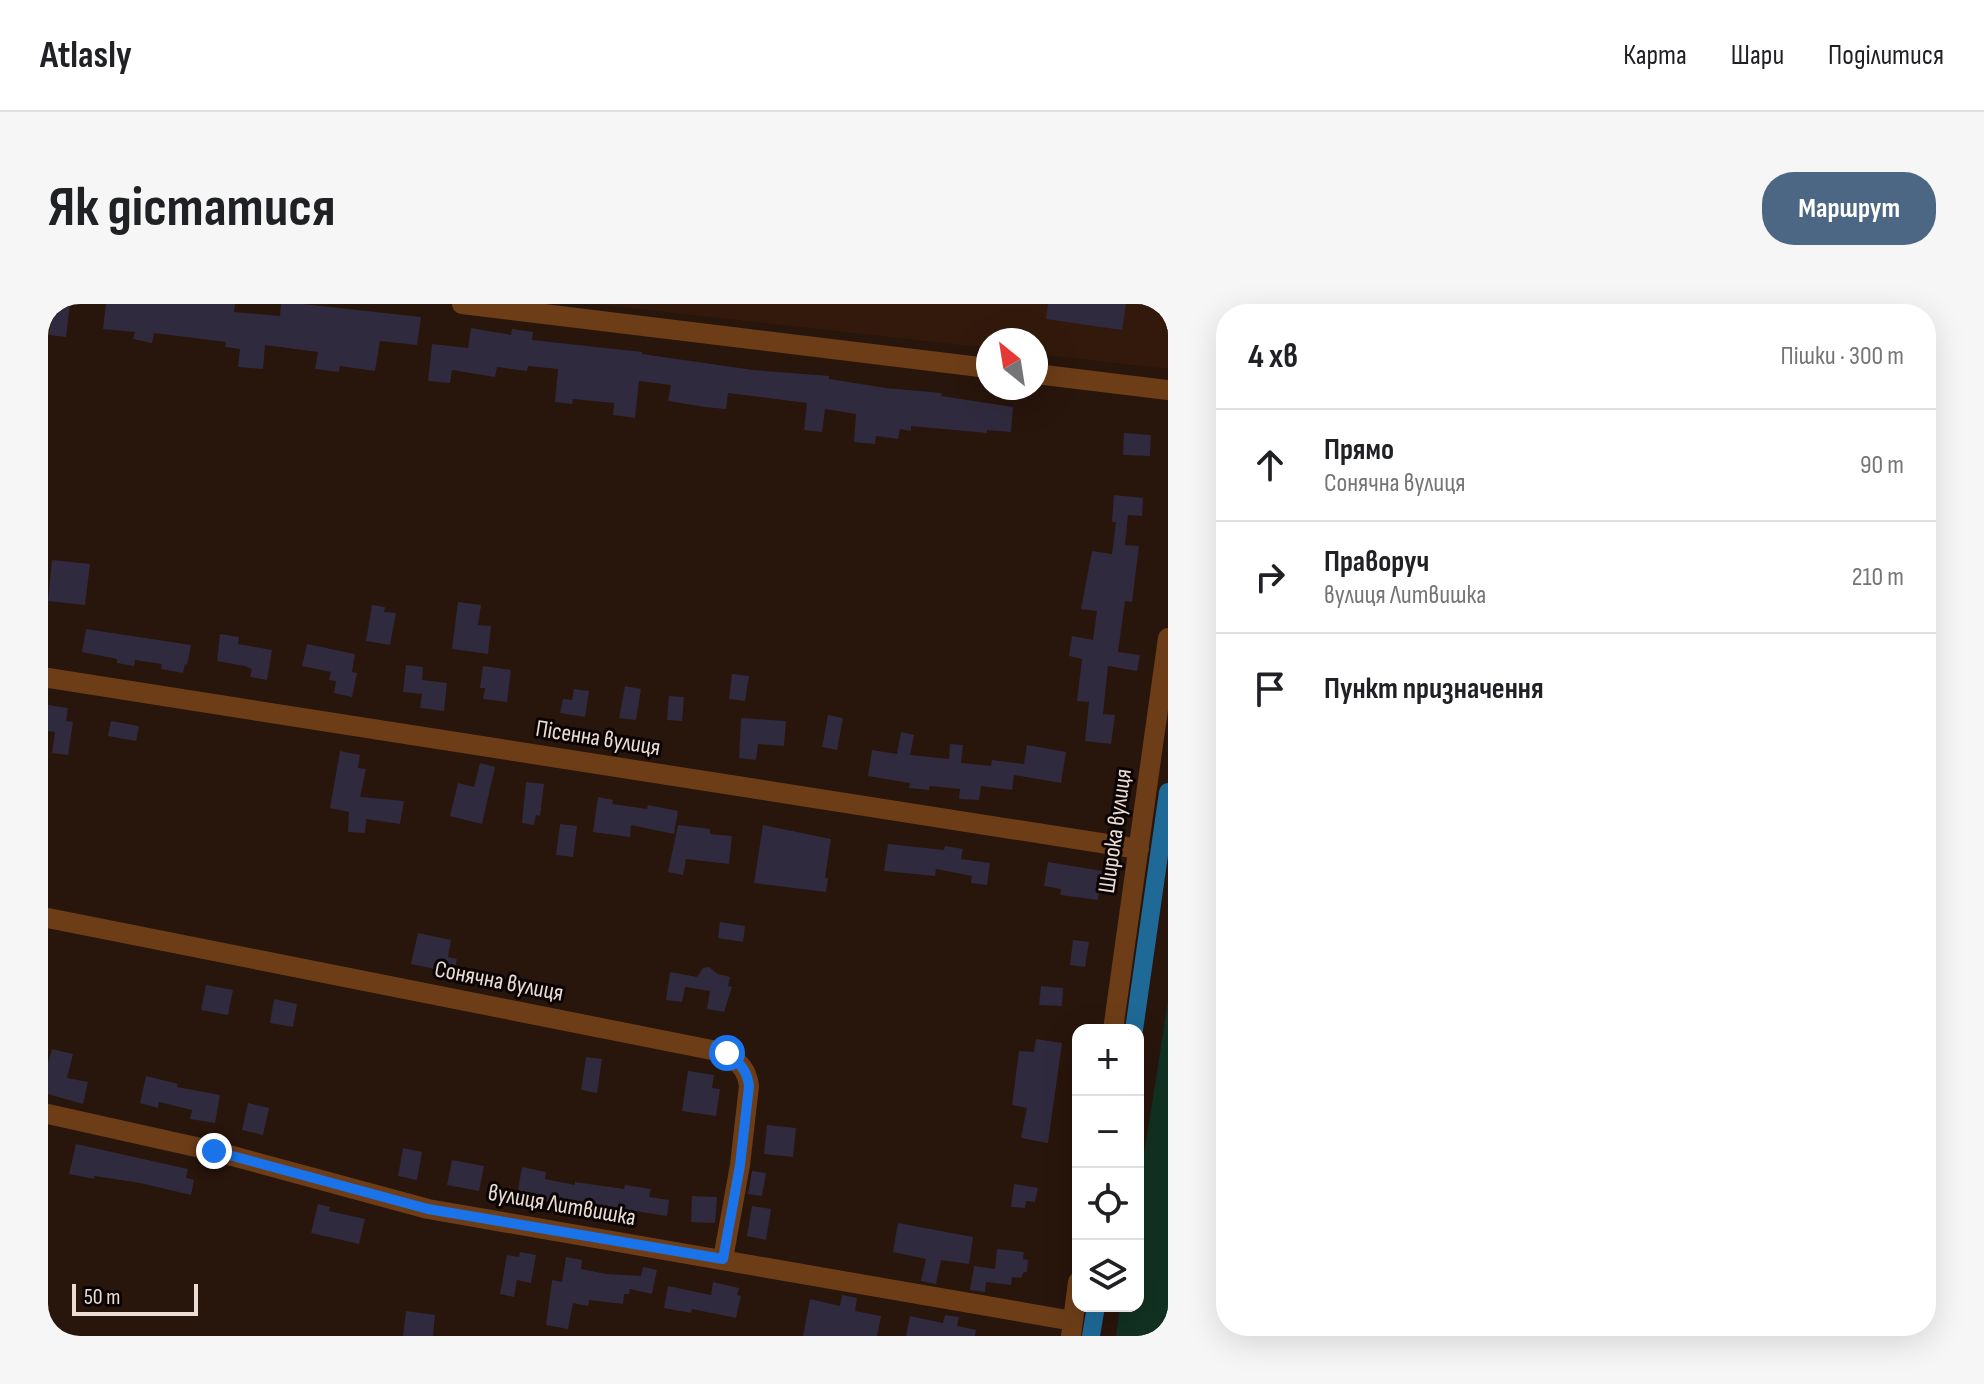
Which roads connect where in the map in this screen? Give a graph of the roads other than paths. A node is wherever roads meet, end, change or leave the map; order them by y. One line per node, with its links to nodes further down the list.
1 (462, 304): 2 (street)
2 (976, 367)
3 (1048, 375): 4 (street)
4 (1168, 390)
5 (1168, 638): 7 (street, Широка вулиця)
6 (48, 678): 7 (street, Пісенна вулиця)
7 (1139, 849): 9 (street, Широка вулиця)
8 (48, 918): 11 (street, Сонячна вулиця)
9 (1114, 1024)
10 (48, 1114): 11 (street, вулиця Литвишка)
11 (723, 1259): 12 (street, вулиця Литвишка)
12 (1072, 1329)

